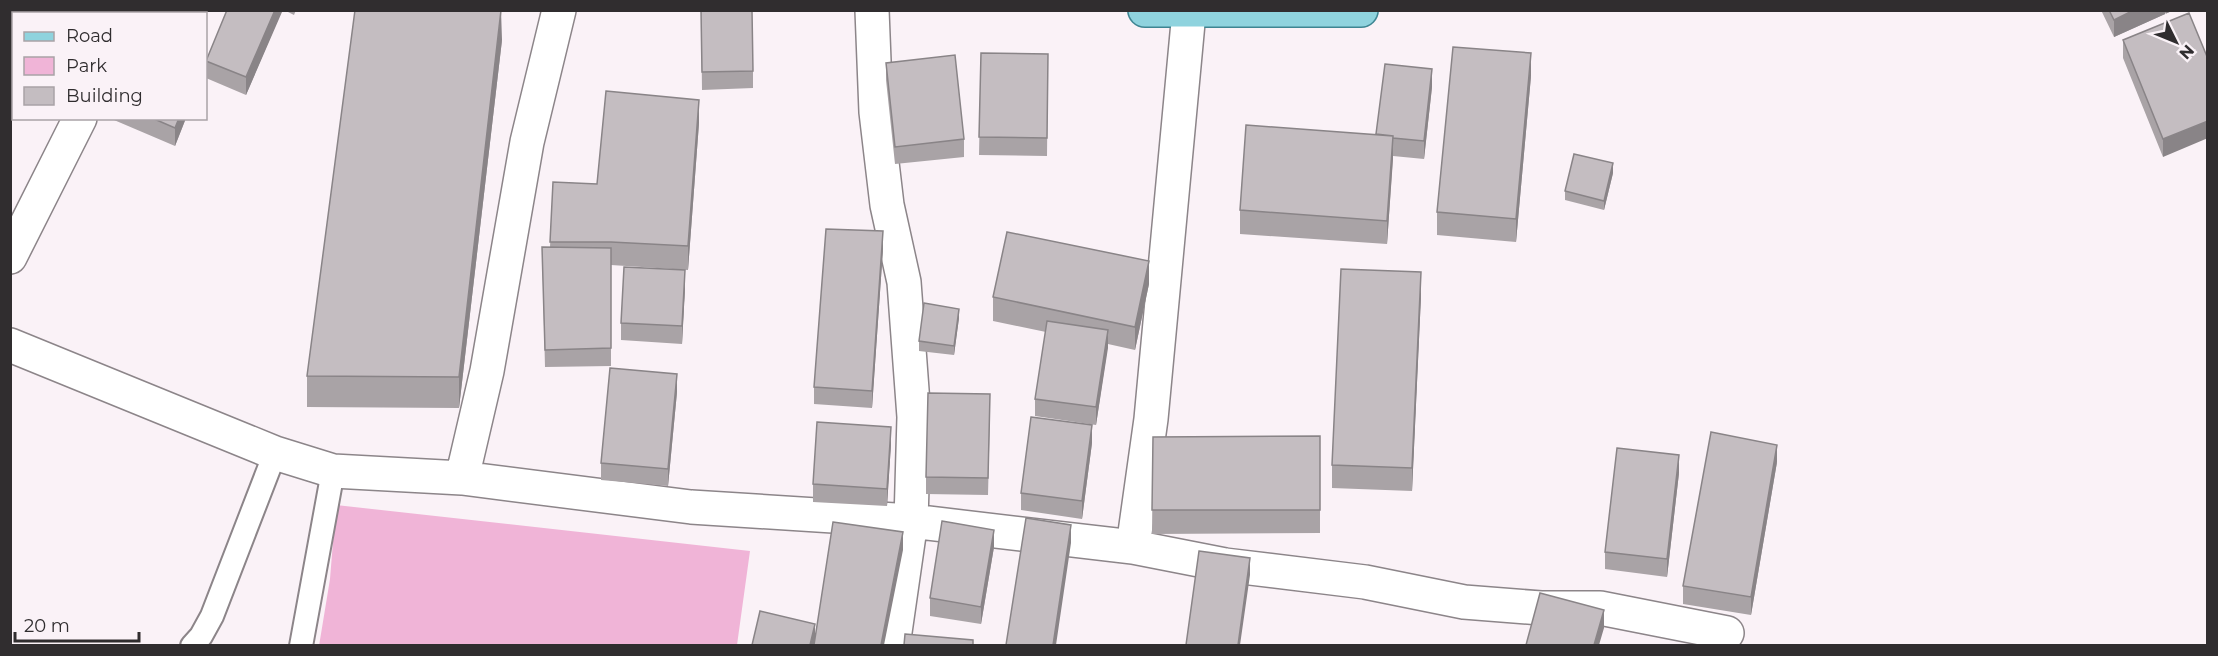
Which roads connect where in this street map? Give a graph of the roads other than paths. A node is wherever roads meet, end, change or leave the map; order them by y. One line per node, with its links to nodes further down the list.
1 (559, 10): 11 (street)
2 (872, 10): 12 (street)
3 (1145, 10): 5 (main road)
4 (1361, 10): 5 (main road)
5 (1189, 12): 13 (street)
6 (79, 120): 7 (street)
7 (10, 257)
8 (10, 345): 9 (street)
9 (275, 453): 10 (street); 15 (lane)
10 (333, 471): 11 (street); 16 (lane)
11 (462, 478): 12 (street)
12 (911, 520): 13 (street); 17 (street)
13 (1133, 547): 14 (street)
14 (1726, 633)
15 (192, 645)
16 (301, 645)
17 (893, 645)

